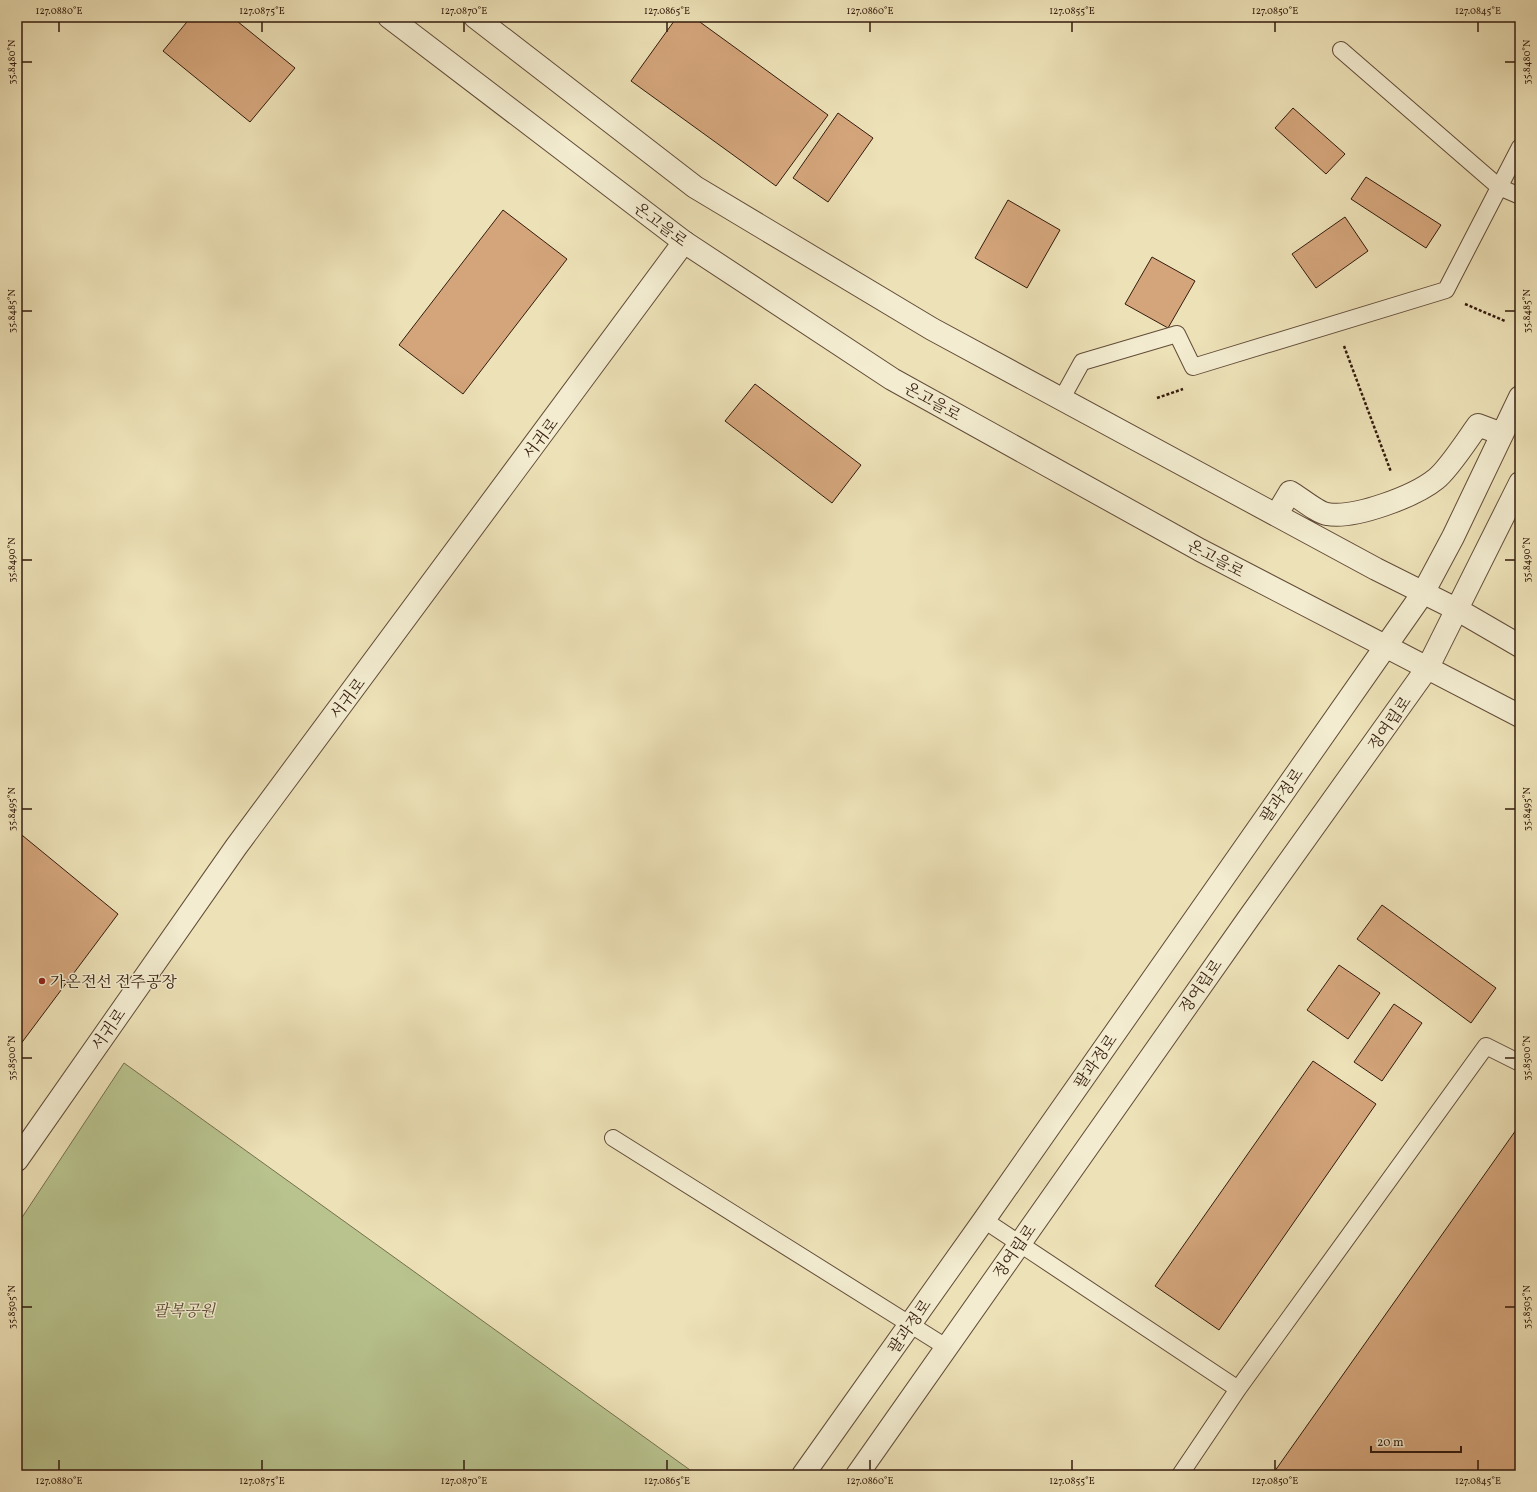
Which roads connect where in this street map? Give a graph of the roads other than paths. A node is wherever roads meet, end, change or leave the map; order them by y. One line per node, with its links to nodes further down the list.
1 (389, 17): 7 (street, 온고을로)
2 (475, 17): 9 (street)
3 (1341, 50): 5 (lane)
4 (1520, 147): 5 (lane)
5 (1499, 187): 6 (lane); 9 (lane)
6 (1520, 196)
7 (684, 242): 15 (street, 온고을로); 21 (street, 서귀로)
8 (1520, 397): 10 (street)
9 (1061, 400): 12 (street)
10 (1502, 434): 12 (street); 13 (street)
11 (1520, 483): 14 (street, 정여립로)
12 (1277, 514): 13 (street)
13 (1423, 593): 14 (street); 15 (street)
14 (1458, 610): 16 (street); 17 (street, 정여립로)
15 (1386, 646): 17 (street, 온고을로); 22 (street, 팔과정로)
16 (1520, 646)
17 (1428, 667): 18 (street, 온고을로); 23 (street, 정여립로)
18 (1520, 716)
19 (1520, 1063): 26 (lane)
20 (613, 1138): 24 (lane)
21 (17, 1160)
22 (984, 1220): 23 (lane); 24 (street, 팔과정로)
23 (1019, 1243): 25 (street, 정여립로); 26 (lane)
24 (910, 1324): 25 (lane); 27 (street, 팔과정로)
25 (946, 1347): 28 (street, 정여립로)
26 (1238, 1389): 29 (lane)
27 (803, 1475)
28 (856, 1475)
29 (1180, 1475)

